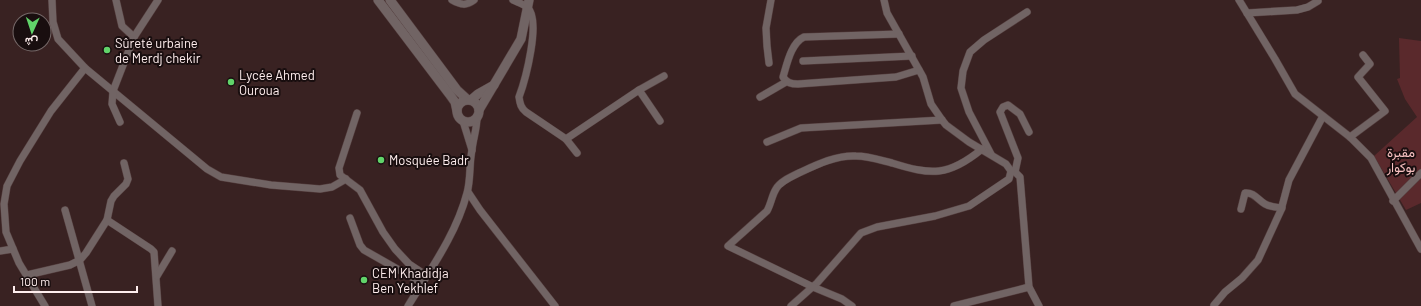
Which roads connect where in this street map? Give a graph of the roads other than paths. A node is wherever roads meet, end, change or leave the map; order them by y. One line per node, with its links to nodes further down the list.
1 (52, 0): 22 (street)
2 (116, 0): 17 (street)
3 (158, 0): 17 (street)
4 (378, 0): 31 (street)
5 (390, 0): 30 (street)
6 (452, 0): 7 (street)
7 (474, 0)
8 (513, 0): 13 (street)
9 (771, 0): 21 (street)
10 (884, 0): 16 (street)
11 (1239, 0): 15 (street)
12 (1318, 1): 15 (street)
13 (528, 3): 26 (street); 41 (street)
14 (1027, 12): 46 (street)
15 (1247, 12): 34 (street)
16 (899, 34): 19 (street); 25 (street)
17 (134, 37): 28 (street)
18 (1363, 55): 40 (street)
19 (912, 56): 20 (street); 23 (street)
20 (803, 61)
21 (769, 63)
22 (86, 68): 28 (street); 58 (street)
23 (919, 70): 25 (street); 35 (street)
24 (664, 76): 27 (street)
25 (786, 82): 29 (street)
26 (494, 85): 30 (street); 33 (street)
27 (639, 90): 37 (street); 41 (street)
28 (113, 91): 38 (street); 50 (street)
29 (760, 96)
30 (470, 100): 31 (street); 33 (street)
31 (457, 111): 36 (street)
32 (357, 113): 50 (street)
33 (478, 114): 36 (street); 44 (street)
34 (1323, 116): 40 (street); 53 (street)
35 (942, 120): 42 (street); 43 (street)
36 (463, 121): 44 (street)
37 (660, 121)
38 (120, 122)
39 (1029, 132): 48 (street)
40 (1350, 137): 52 (street)
41 (566, 139): 45 (street)
42 (767, 142)
43 (982, 149): 46 (street); 67 (street)
44 (472, 150): 51 (street)
45 (577, 153)
46 (991, 154): 48 (street)
47 (124, 163): 57 (street)
48 (1013, 172): 67 (street); 68 (street)
49 (1421, 173): 52 (street)
50 (346, 179): 64 (street)
51 (468, 192): 64 (street); 74 (street)
52 (1393, 201): 59 (street)
53 (1282, 208): 54 (street); 69 (street)
54 (1241, 209)
55 (65, 210): 62 (street)
56 (350, 218): 66 (street)
57 (107, 220): 62 (street); 65 (street)
58 (13, 249): 60 (street); 63 (street)
59 (1421, 249)
60 (0, 251)
61 (172, 251): 65 (street)
62 (80, 260): 63 (street); 71 (street)
63 (27, 275): 70 (street)
64 (427, 276): 66 (street)
65 (156, 277): 72 (street)
66 (422, 283): 73 (street)
67 (813, 287): 75 (street); 76 (street)
68 (1028, 287): 77 (street); 78 (street)
69 (1214, 305)
70 (45, 306)
71 (92, 306)
72 (158, 306)
73 (408, 306)
74 (555, 306)
75 (791, 306)
76 (852, 306)
77 (954, 306)
78 (1039, 306)

